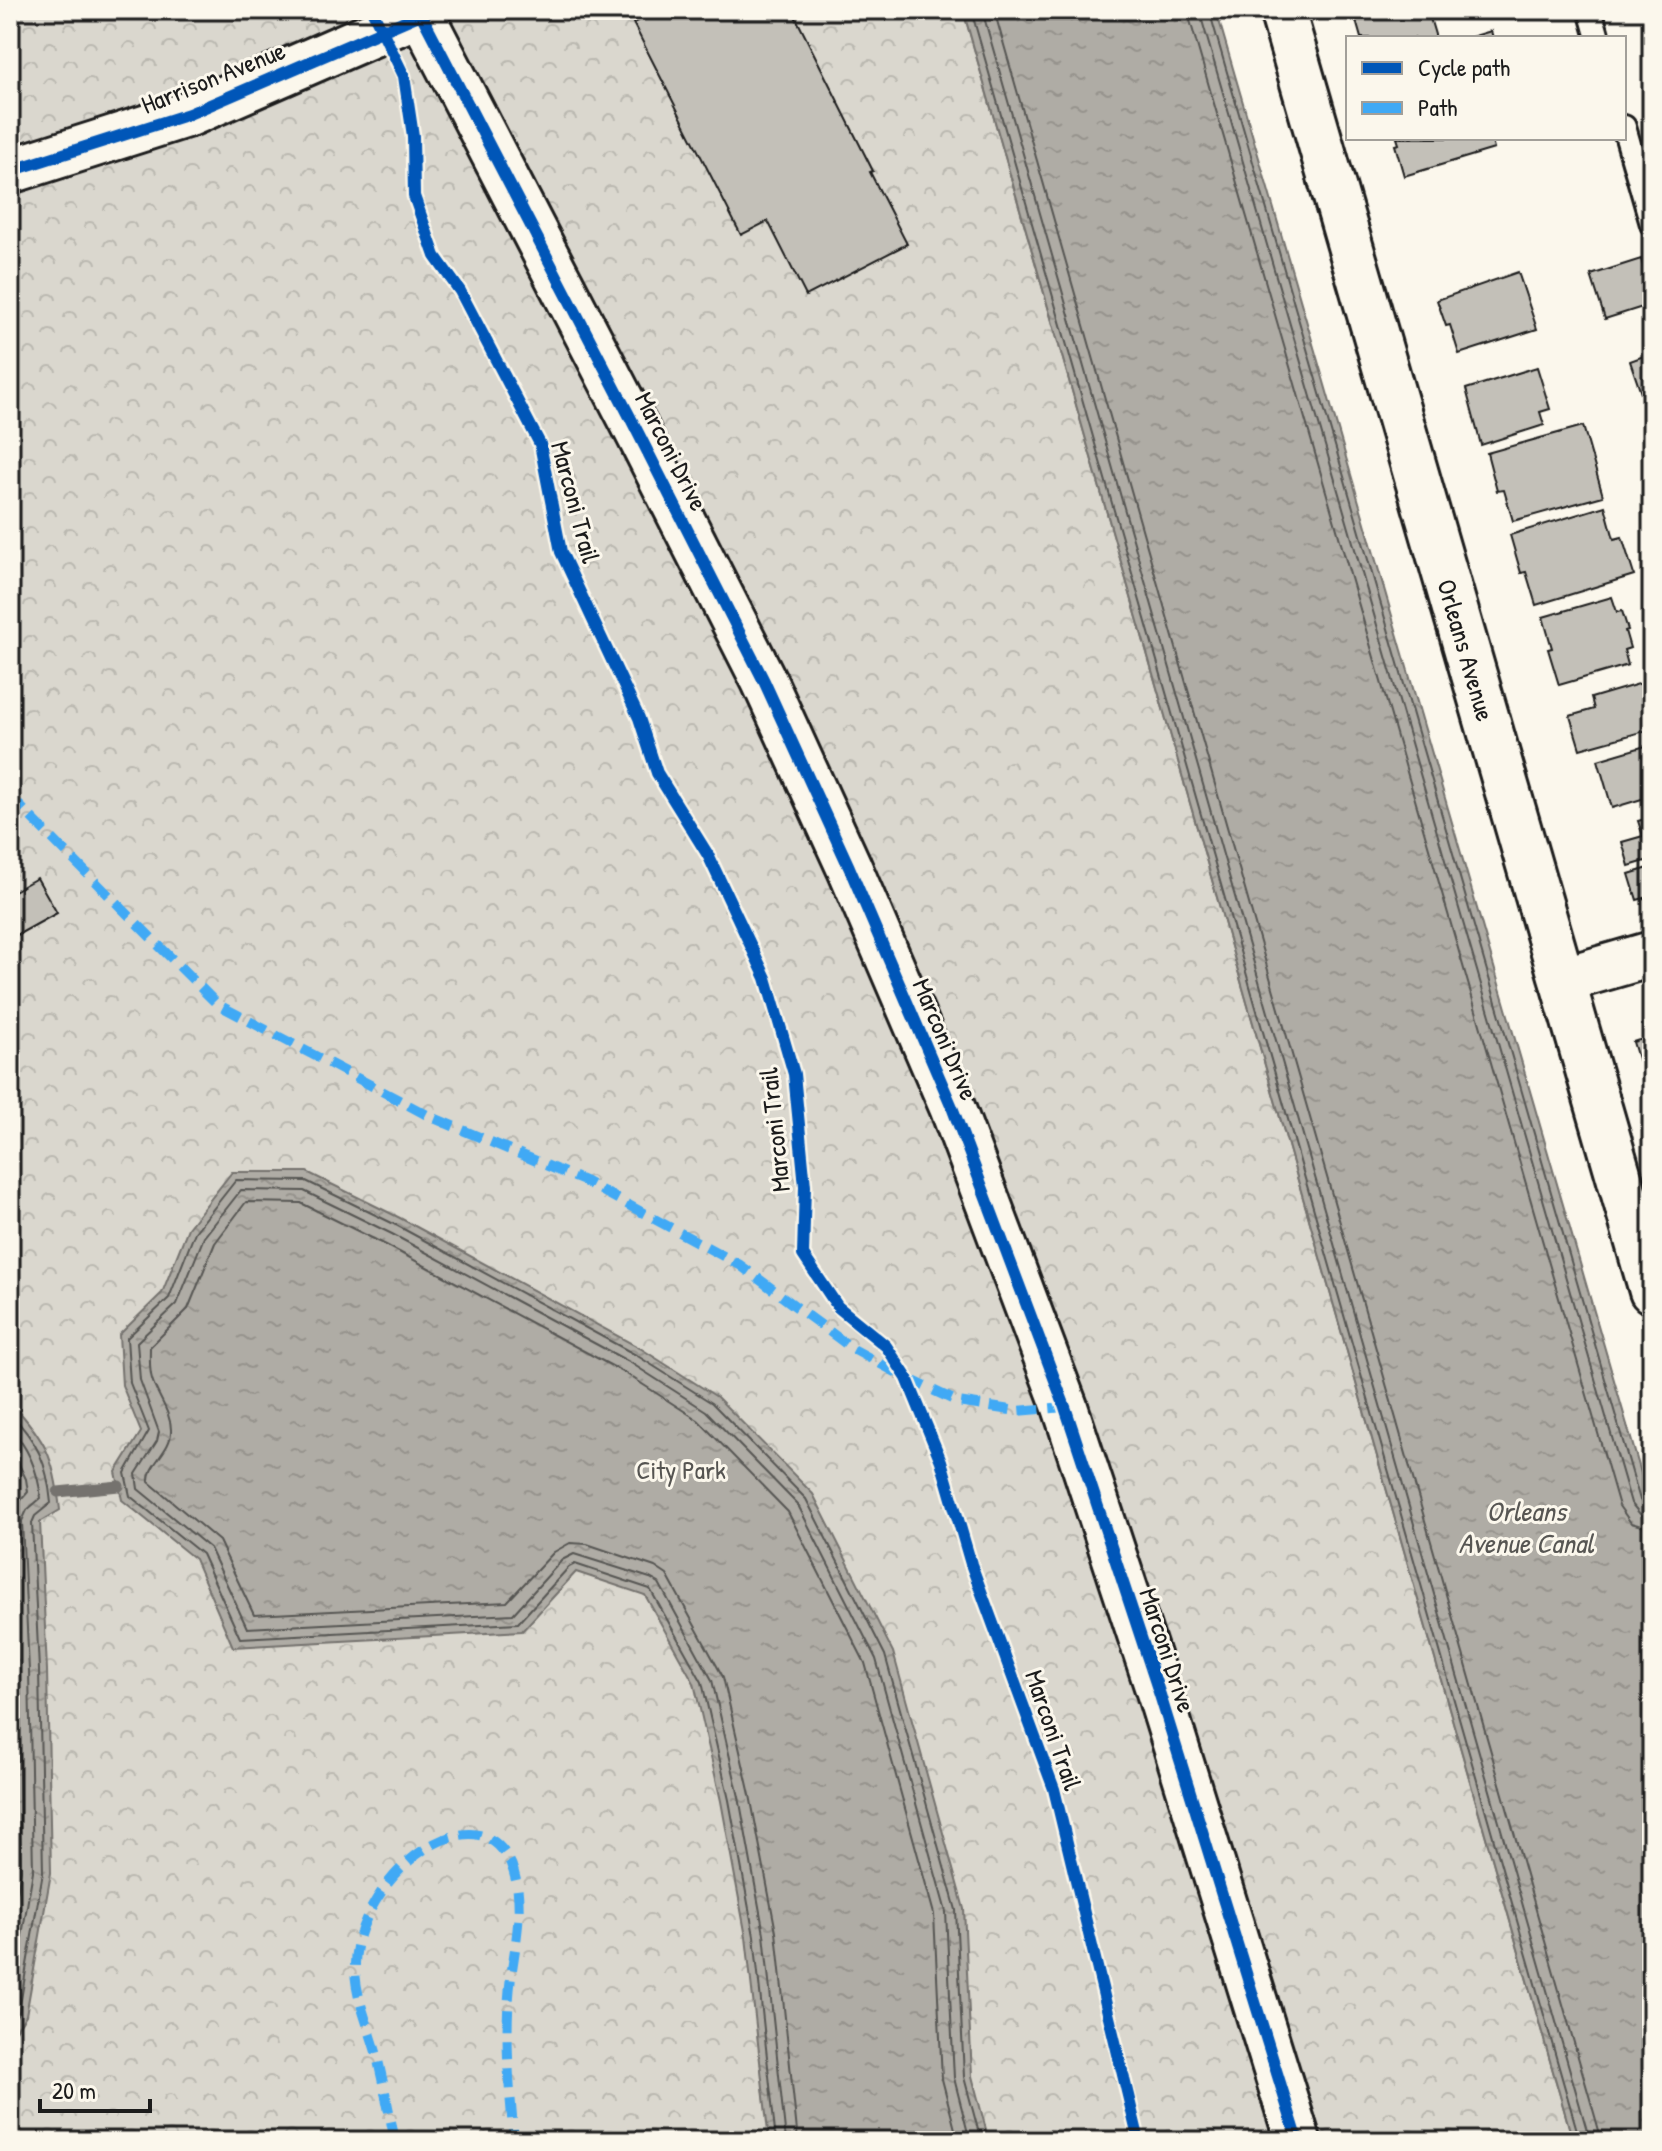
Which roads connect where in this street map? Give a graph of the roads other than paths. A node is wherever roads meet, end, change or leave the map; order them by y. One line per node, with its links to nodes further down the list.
1 (1282, 10): 9 (street, Orleans Avenue)
2 (1590, 10): 4 (lane)
3 (422, 11): 6 (street, Harrison Avenue); 11 (street, Marconi Drive)
4 (1597, 36)
5 (1626, 134): 7 (lane)
6 (10, 171)
7 (1652, 224)
8 (1652, 954): 9 (street)
9 (1562, 980): 10 (street, Orleans Avenue)
10 (1652, 1291)
11 (1298, 2141)

